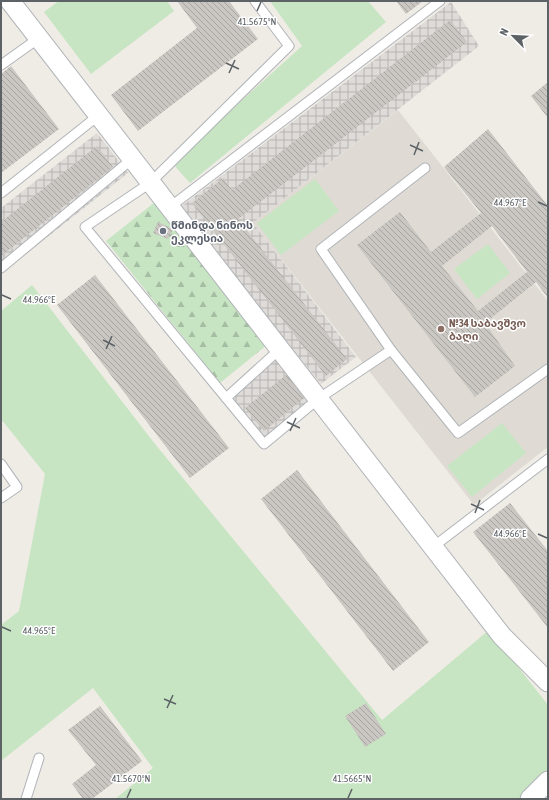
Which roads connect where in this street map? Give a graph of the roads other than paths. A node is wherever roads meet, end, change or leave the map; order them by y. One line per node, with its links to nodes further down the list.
1 (10, 1): 4 (street)
2 (255, 1): 9 (lane)
3 (440, 1): 11 (lane)
4 (38, 38): 5 (lane); 6 (street)
5 (1, 65)
6 (99, 115): 7 (street); 10 (lane)
7 (132, 159): 9 (street); 12 (lane)
8 (425, 168): 14 (lane)
9 (150, 183): 11 (street); 16 (lane)
10 (1, 193)
11 (170, 207): 13 (street)
12 (1, 268)
13 (280, 349): 16 (lane); 17 (street)
14 (391, 350): 15 (lane); 17 (lane)
15 (548, 369)
16 (226, 398): 17 (lane)
17 (318, 399): 21 (street)
18 (548, 459): 21 (lane)
19 (1, 464): 20 (lane)
20 (1, 498)
21 (433, 547): 22 (street)
22 (548, 682)
23 (39, 758): 25 (lane)
24 (548, 781): 26 (street)
25 (26, 799)
26 (530, 799)

